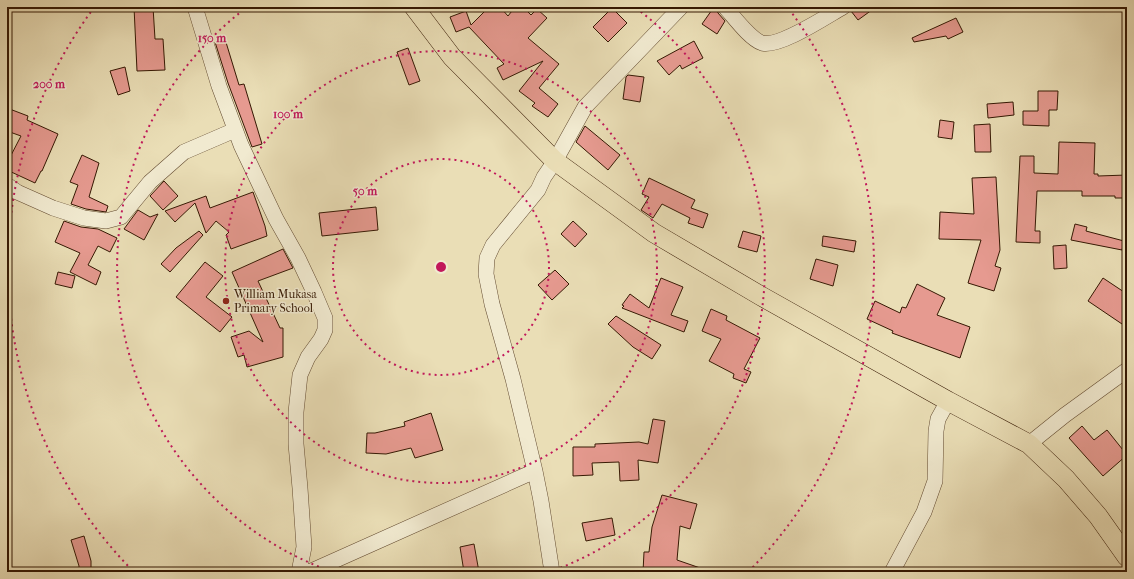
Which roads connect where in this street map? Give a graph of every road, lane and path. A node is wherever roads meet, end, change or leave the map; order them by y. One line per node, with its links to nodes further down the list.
1 (196, 7): 6 (street)
2 (414, 7): 7 (main road)
3 (681, 7): 7 (street)
4 (725, 7): 5 (street)
5 (843, 7)
6 (236, 130): 8 (street); 14 (street)
7 (555, 161): 10 (main road); 12 (street)
8 (7, 185)
9 (1127, 370): 11 (street)
10 (948, 401): 11 (main road); 17 (street)
11 (1029, 444): 13 (main road)
12 (534, 471): 15 (street); 16 (street)
13 (1127, 557)
14 (299, 572)
15 (309, 572)
16 (552, 572)
17 (892, 572)

